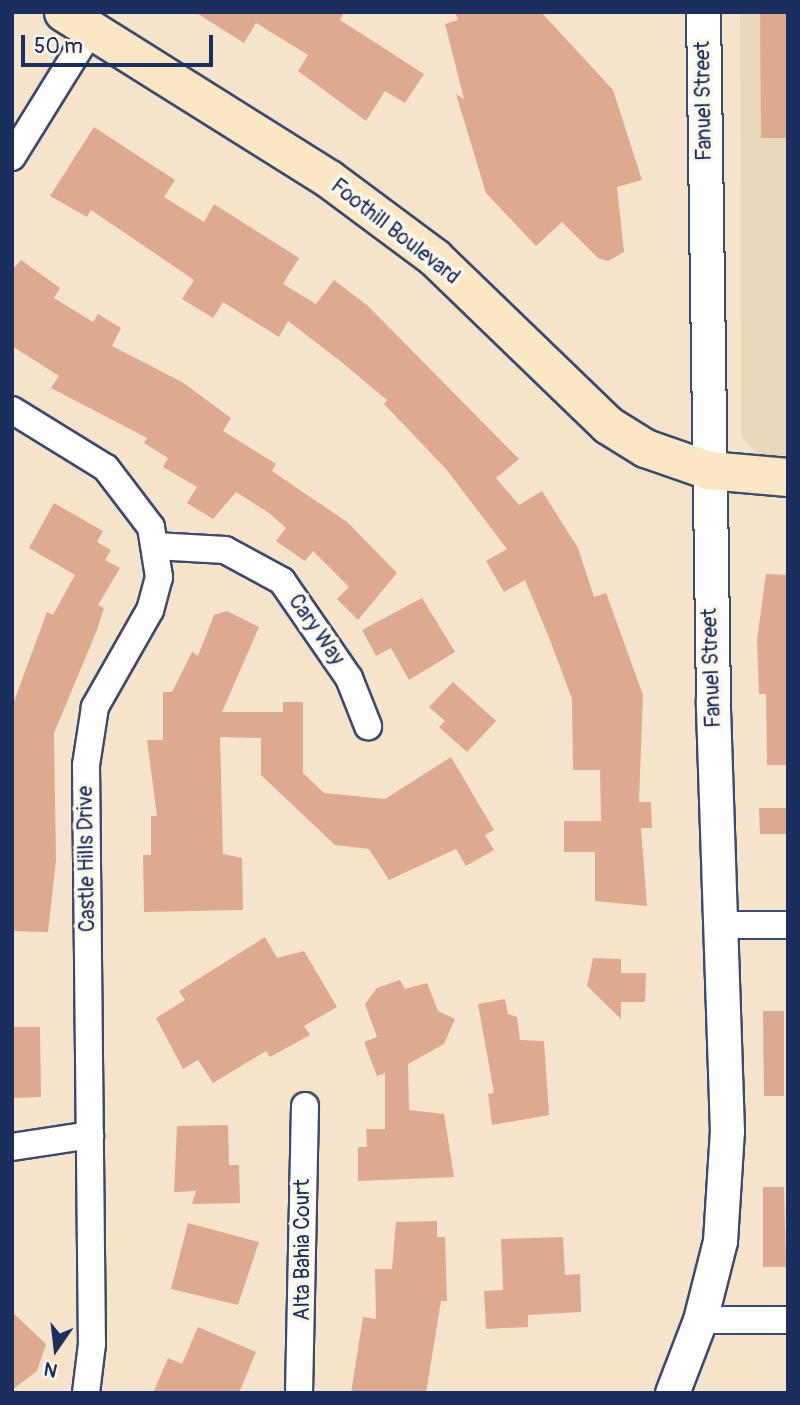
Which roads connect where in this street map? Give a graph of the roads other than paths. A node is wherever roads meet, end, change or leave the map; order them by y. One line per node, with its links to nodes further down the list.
1 (703, 12): 5 (street, Fanuel Street)
2 (76, 21): 3 (street); 5 (main road, Foothill Boulevard)
3 (12, 157)
4 (12, 410): 7 (street, Castle Hills Drive)
5 (708, 470): 6 (main road, Foothill Boulevard); 9 (street, Fanuel Street)
6 (788, 477)
7 (155, 545): 8 (street, Cary Way); 12 (street, Castle Hills Drive)
8 (368, 726)
9 (723, 925): 10 (street); 14 (street, Fanuel Street)
10 (788, 925)
11 (305, 1106): 17 (street, Alta Bahia Court)
12 (90, 1135): 13 (street); 16 (street, Castle Hills Drive)
13 (12, 1147)
14 (700, 1320): 15 (street); 18 (street, Fanuel Street)
15 (788, 1320)
16 (86, 1393)
17 (299, 1393)
18 (672, 1393)

